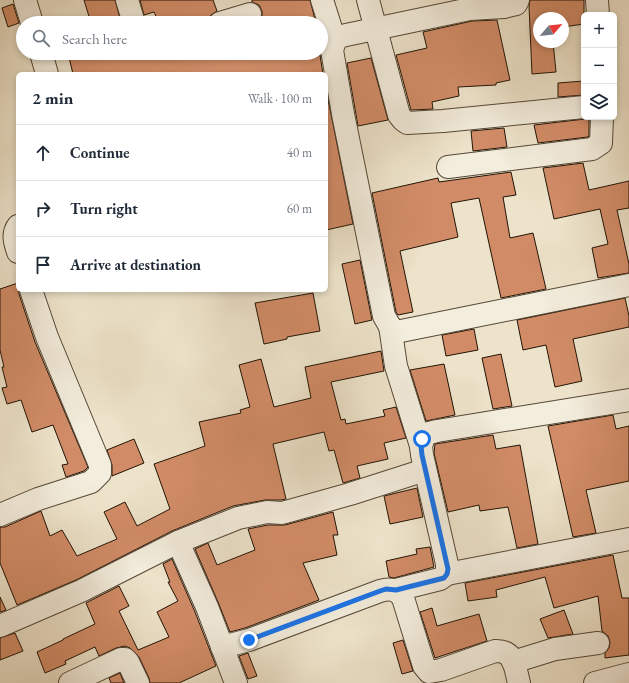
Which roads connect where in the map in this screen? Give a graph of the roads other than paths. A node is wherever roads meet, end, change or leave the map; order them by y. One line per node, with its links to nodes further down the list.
1 (26, 0): 10 (street)
2 (127, 0): 11 (street)
3 (322, 0): 13 (street)
4 (368, 0): 14 (street)
5 (518, 0): 7 (street)
6 (597, 0): 9 (street)
7 (435, 8): 14 (street)
8 (249, 12): 12 (street)
9 (598, 12)
10 (30, 16)
11 (132, 16)
12 (238, 16)
13 (324, 16)
14 (376, 28): 15 (street); 18 (street)
15 (328, 42): 23 (street)
16 (43, 60): 17 (street)
17 (46, 72)
18 (581, 107)
19 (602, 120): 20 (street)
20 (448, 167)
21 (629, 285): 23 (street)
22 (32, 292): 27 (street)
23 (390, 326): 25 (street)
24 (629, 400): 25 (street)
25 (421, 446): 26 (street)
26 (425, 470): 29 (street); 30 (street)
27 (0, 515)
28 (629, 539): 30 (street)
29 (178, 542): 32 (street); 34 (street)
30 (447, 574): 31 (street)
31 (396, 590): 34 (street); 35 (street)
32 (0, 626)
33 (598, 643): 35 (street)
34 (222, 647): 39 (street)
35 (513, 662): 40 (street)
36 (629, 674): 41 (street)
37 (70, 683): 38 (street)
38 (138, 683)
39 (236, 683)
40 (519, 683)
41 (595, 683)

